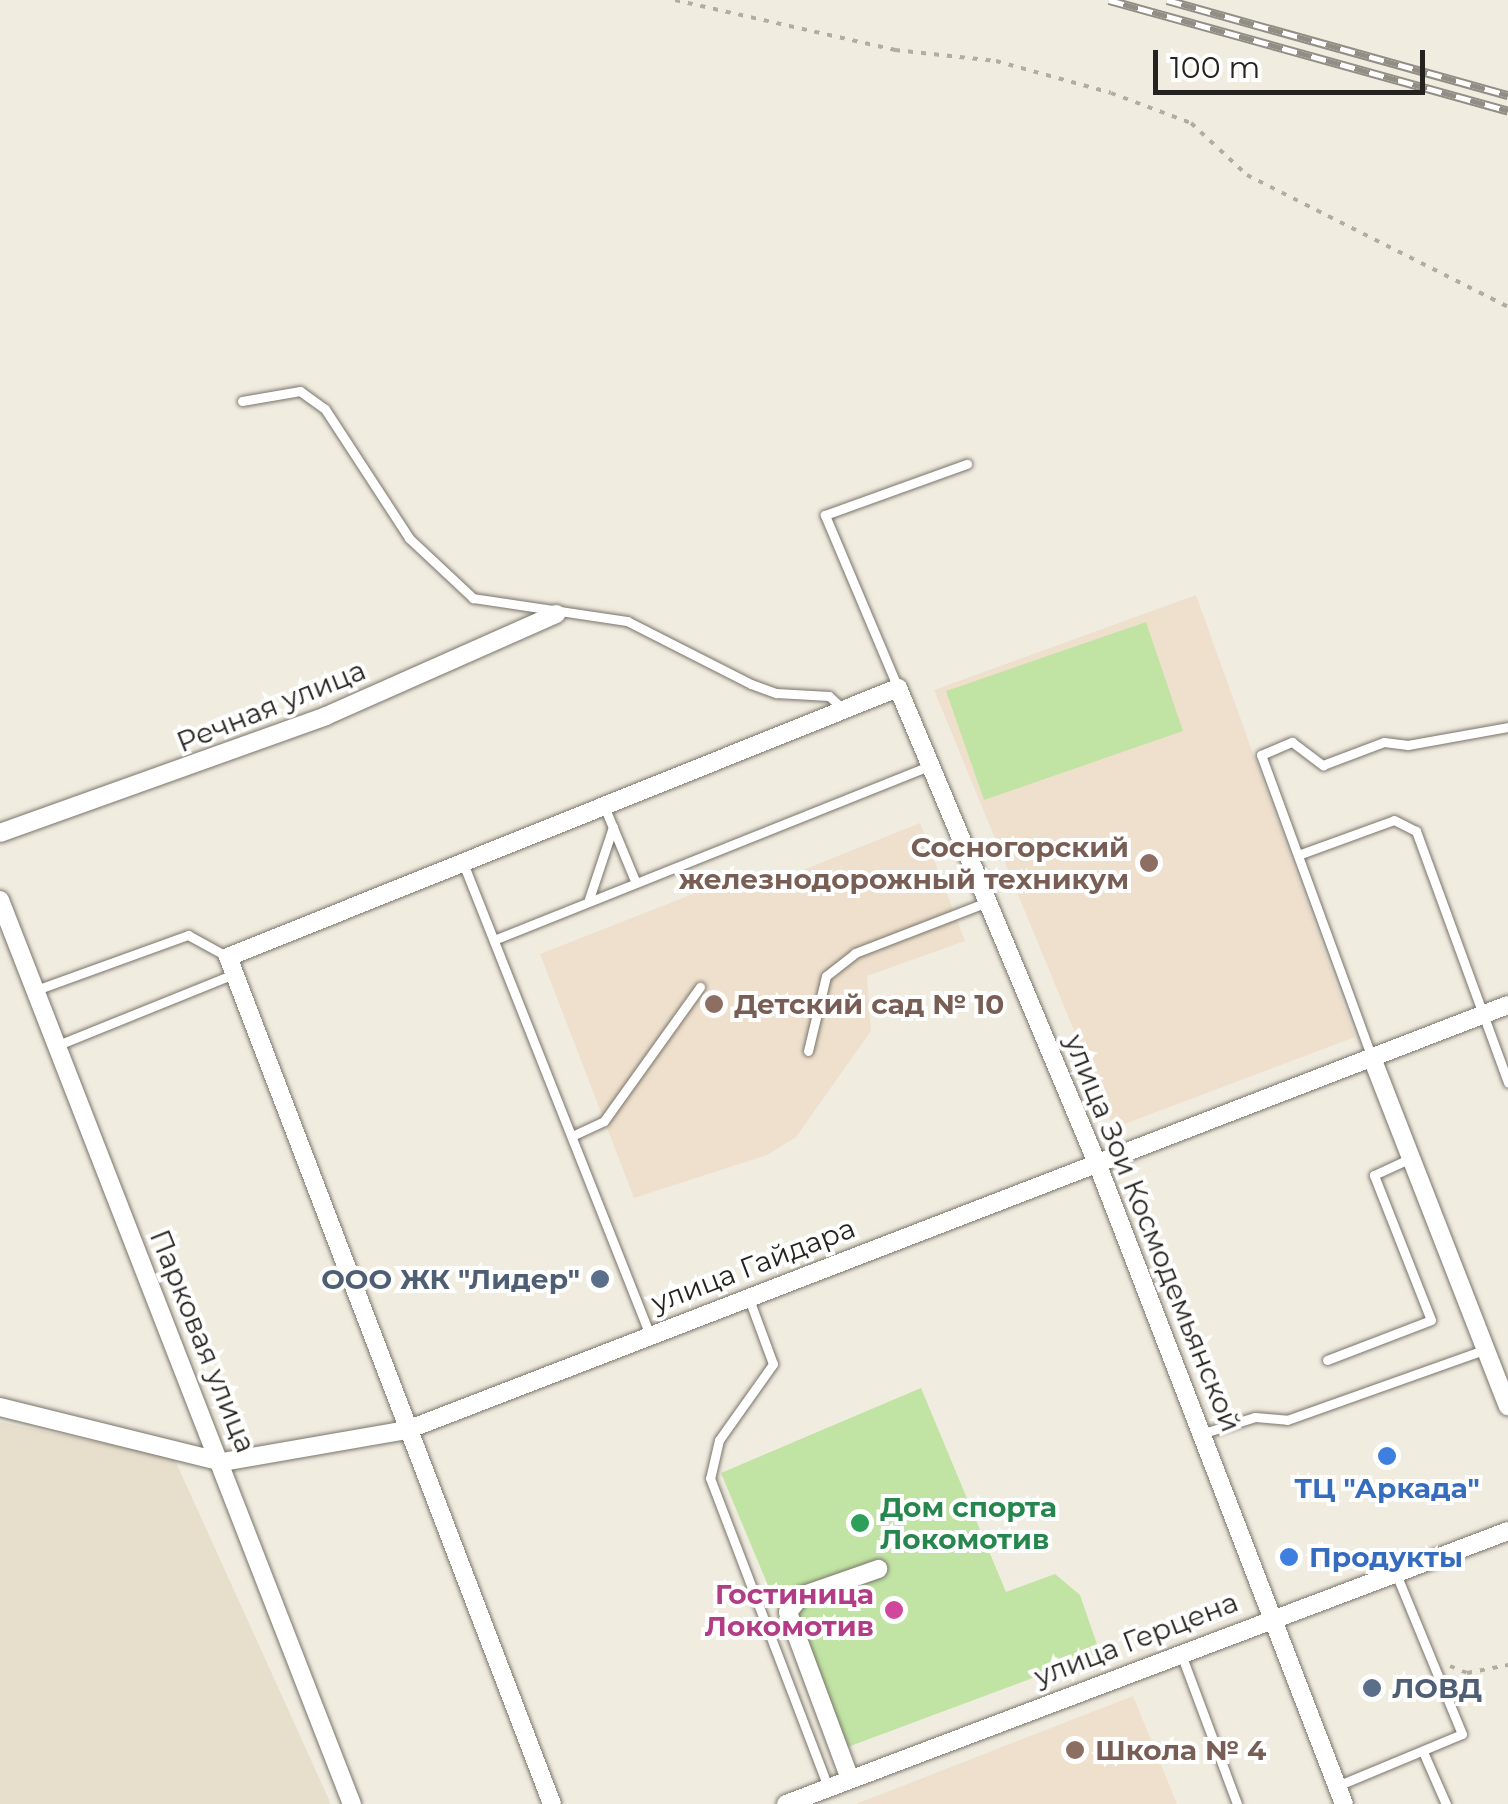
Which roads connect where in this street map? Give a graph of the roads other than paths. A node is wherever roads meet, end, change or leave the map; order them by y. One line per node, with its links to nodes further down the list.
1 (242, 401): 3 (lane)
2 (967, 464): 4 (lane)
3 (556, 614): 5 (lane); 10 (street, Речная улица)
4 (898, 688): 5 (street); 7 (street, улица Зои Космодемьянской)
5 (844, 710): 8 (street)
6 (1508, 727): 11 (lane)
7 (931, 764): 13 (lane); 16 (street, улица Зои Космодемьянской)
8 (604, 806): 9 (lane); 12 (street)
9 (613, 827): 13 (lane); 14 (lane)
10 (0, 833)
11 (1298, 856): 22 (lane); 25 (lane)
12 (463, 862): 17 (lane); 18 (street)
13 (635, 881): 14 (lane)
14 (588, 899): 17 (lane)
15 (0, 900): 20 (street, Парковая улица)
16 (989, 901): 24 (lane); 29 (street, улица Зои Космодемьянской)
17 (494, 940): 27 (lane)
18 (231, 965): 20 (lane); 23 (lane); 36 (street)
19 (700, 987): 27 (lane)
20 (36, 990): 23 (street, Парковая улица)
21 (1508, 1005): 22 (street, улица Гайдара)
22 (1483, 1015): 25 (street, улица Гайдара); 26 (lane)
23 (56, 1046): 38 (street, Парковая улица)
24 (808, 1051)
25 (1372, 1058): 28 (street); 29 (street, улица Гайдара)
26 (1508, 1083)
27 (572, 1136): 31 (lane)
28 (1411, 1158): 32 (street); 33 (lane)
29 (1097, 1163): 30 (street, улица Гайдара); 37 (street, улица Зои Космодемьянской)
30 (748, 1296): 31 (street, улица Гайдара); 46 (lane)
31 (650, 1335): 36 (street, улица Гайдара)
32 (1486, 1349): 34 (street); 37 (lane)
33 (1327, 1360)
34 (1508, 1406)
35 (0, 1408): 38 (street, улица Гайдара)
36 (407, 1430): 38 (street, улица Гайдара); 49 (street)
37 (1204, 1433): 42 (street, улица Зои Космодемьянской)
38 (222, 1462): 48 (street, Парковая улица)
39 (1508, 1531): 41 (street, улица Герцена)
40 (878, 1569): 45 (street)
41 (1395, 1571): 42 (street, улица Герцена); 44 (lane)
42 (1273, 1616): 43 (street, улица Герцена); 47 (street, улица Зои Космодемьянской)
43 (1180, 1652): 45 (street, улица Герцена); 51 (lane)
44 (1424, 1754): 47 (lane); 52 (lane)
45 (850, 1778): 46 (street, улица Герцена)
46 (828, 1787): 50 (street, улица Герцена)
47 (1340, 1795)
48 (352, 1804)
49 (552, 1804)
50 (786, 1804)
51 (1237, 1804)
52 (1446, 1804)

